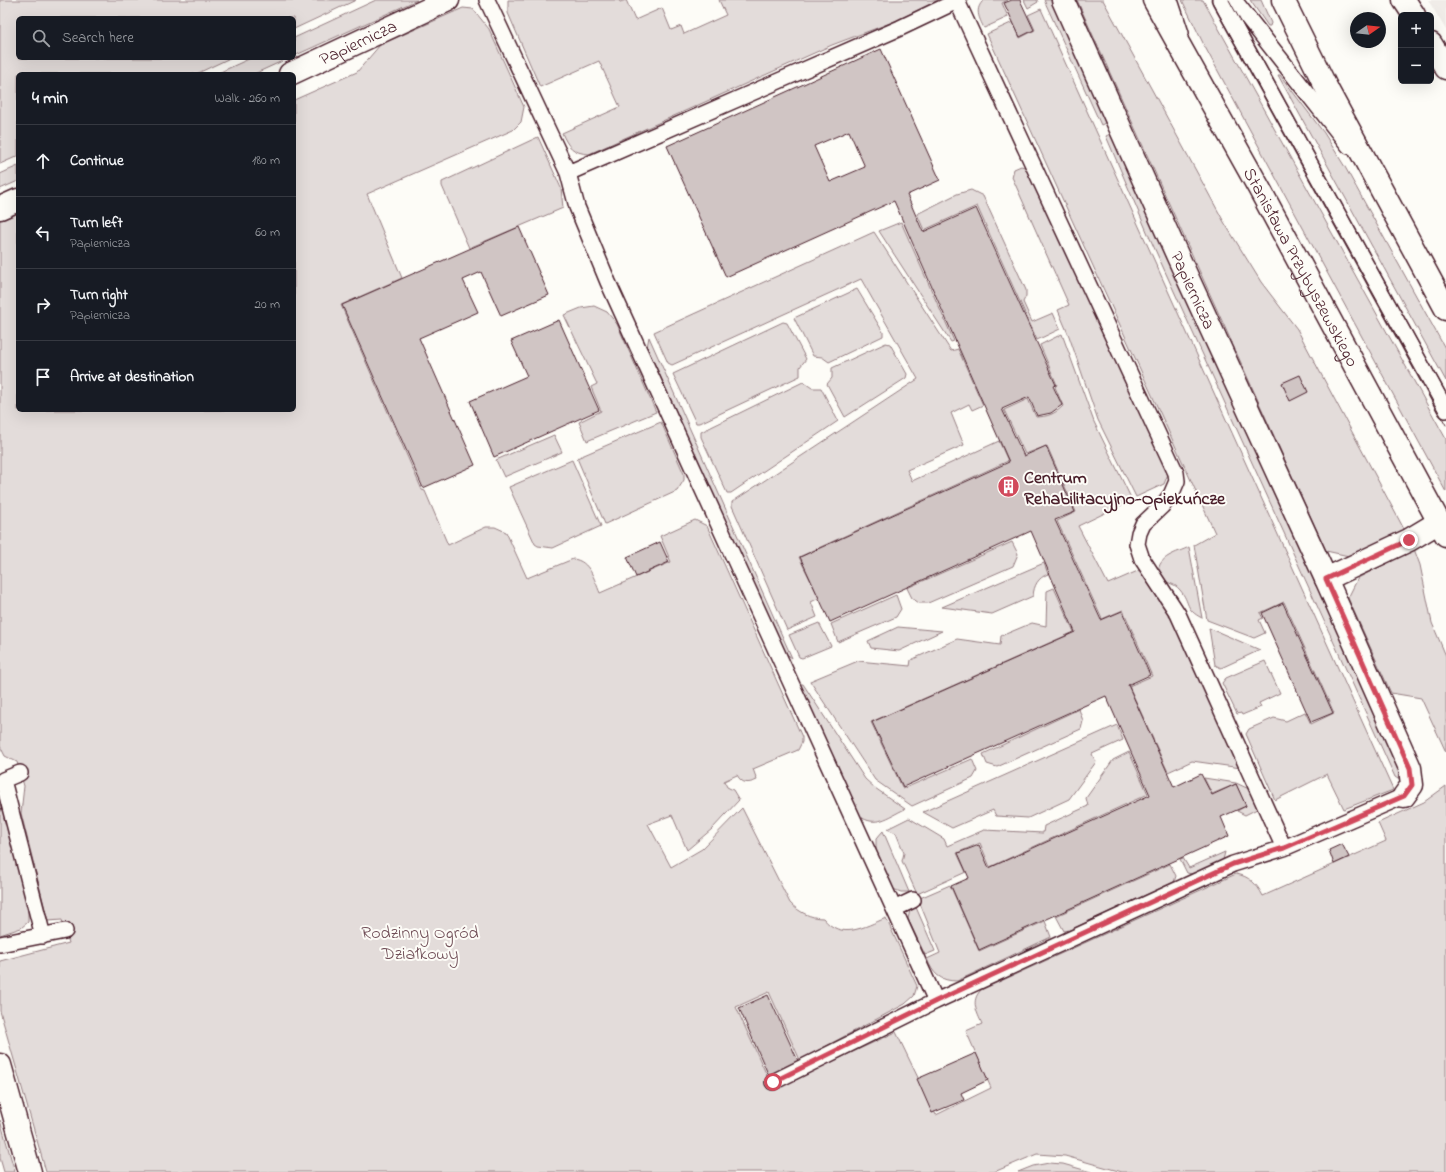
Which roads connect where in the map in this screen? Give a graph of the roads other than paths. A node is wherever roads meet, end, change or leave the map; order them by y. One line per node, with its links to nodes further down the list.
1 (448, 0): 14 (street, Papiernicza)
2 (487, 0): 16 (lane)
3 (958, 0): 16 (lane); 26 (lane)
4 (1063, 0): 23 (street, Papiernicza)
5 (1154, 0): 15 (street, Stanisława Przybyszewskiego)
6 (1170, 0): 15 (lane)
7 (1220, 0): 21 (lane)
8 (1234, 0): 17 (lane)
9 (1283, 0): 17 (street)
10 (1404, 0): 11 (street)
11 (1412, 12)
12 (1434, 48): 13 (street)
13 (1446, 68)
14 (294, 72)
15 (1199, 80): 22 (street, Stanisława Przybyszewskiego)
16 (568, 173): 28 (lane)
17 (1384, 196): 20 (street)
18 (16, 201): 19 (street)
19 (0, 208)
20 (1446, 309)
21 (1446, 410)
22 (1443, 529): 23 (street)
23 (1326, 579): 25 (street, Papiernicza)
24 (20, 773): 30 (lane)
25 (1404, 796): 26 (lane)
26 (1284, 848): 32 (lane)
27 (913, 900): 28 (lane)
28 (894, 909): 32 (lane)
29 (65, 931): 30 (lane)
30 (43, 936): 31 (lane)
31 (0, 944)
32 (936, 1001): 34 (lane)
33 (0, 1065): 35 (street)
34 (773, 1082)
35 (30, 1172)

